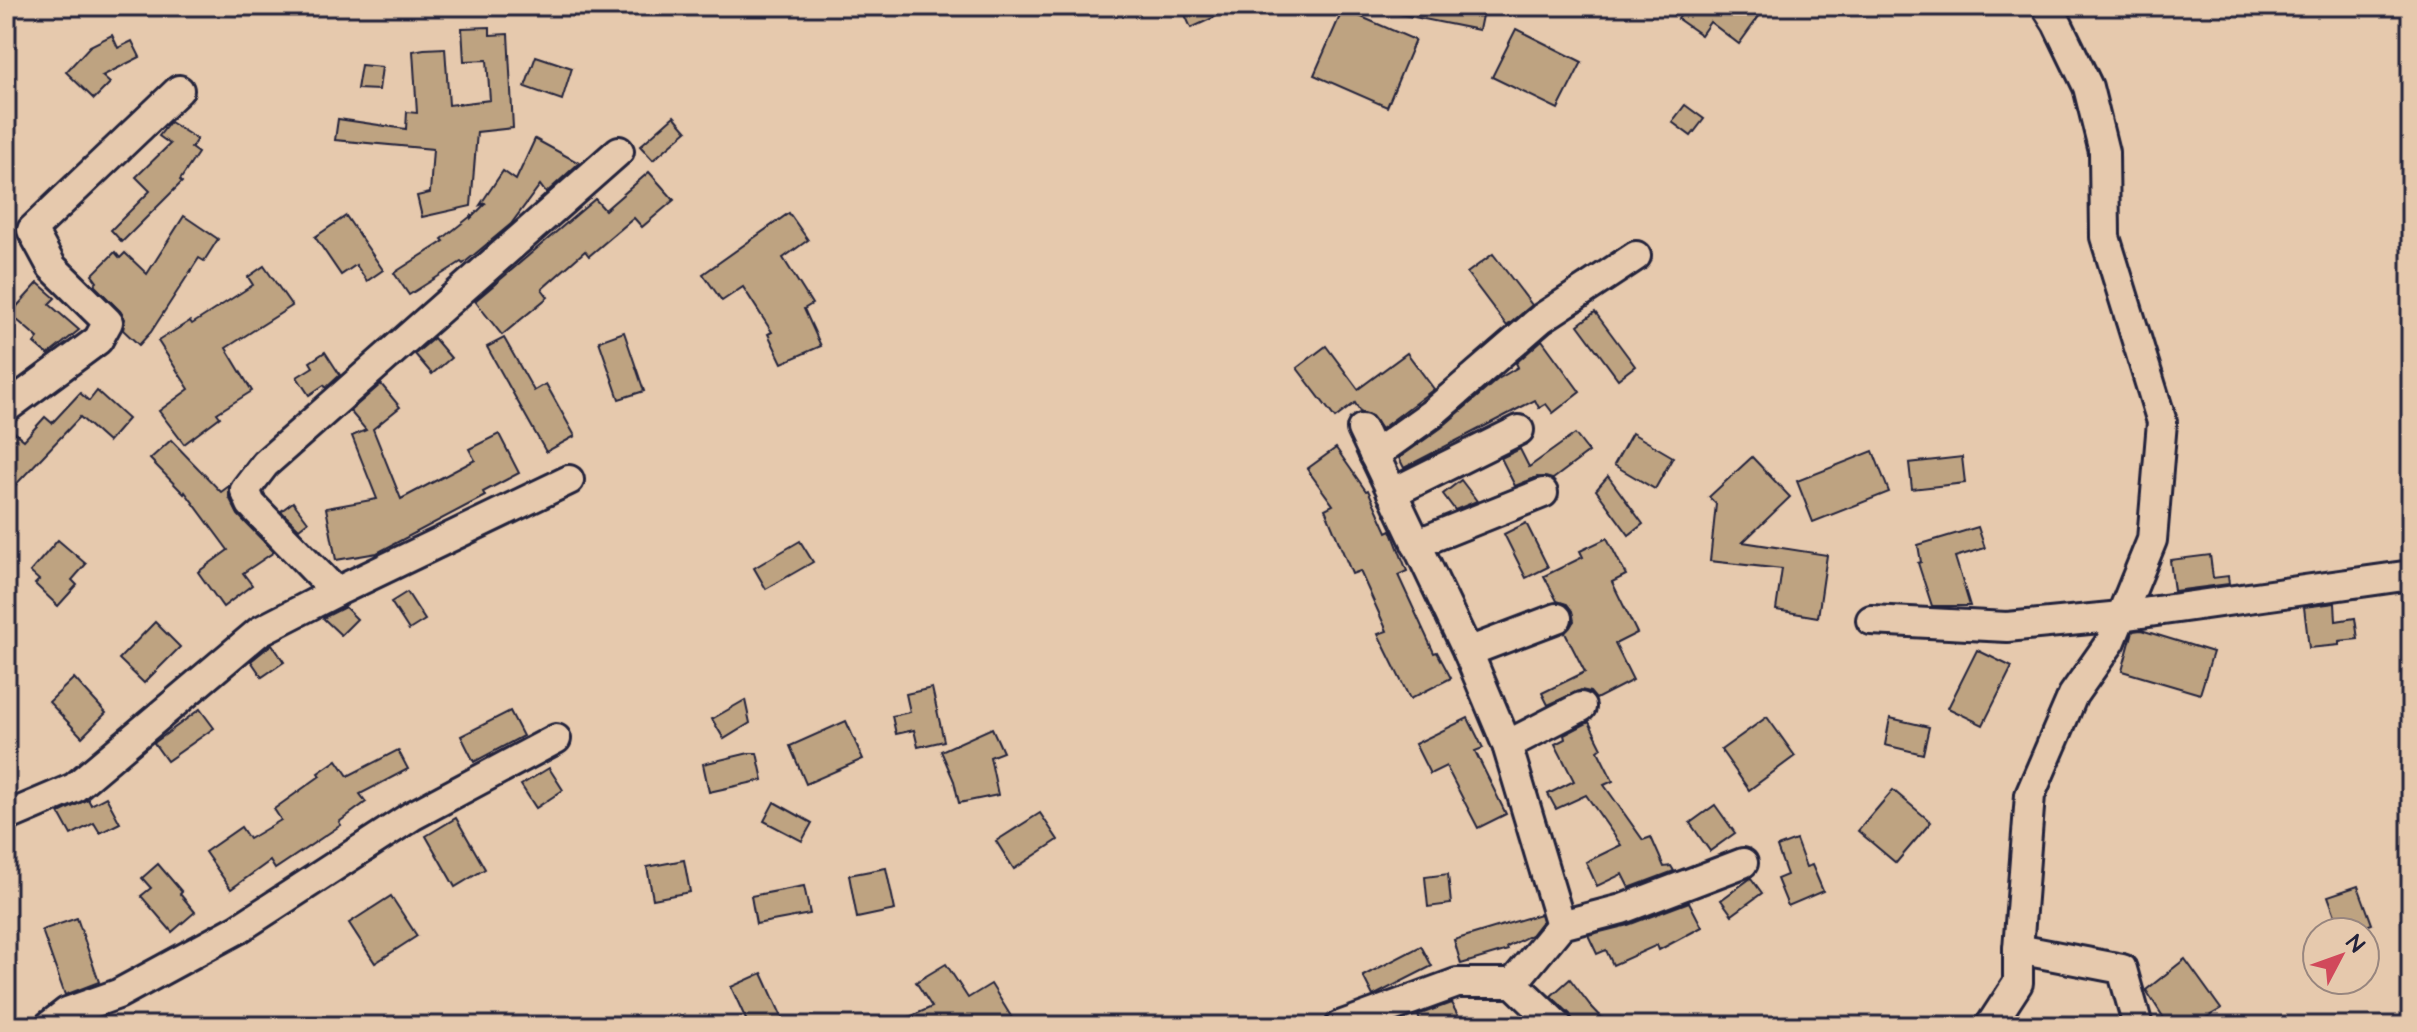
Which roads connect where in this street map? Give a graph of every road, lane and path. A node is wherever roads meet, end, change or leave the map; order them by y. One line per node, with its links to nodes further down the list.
1 (2046, 6): 15 (street)
2 (179, 90): 5 (street)
3 (619, 151): 14 (street)
4 (1636, 256): 8 (street)
5 (6, 408)
6 (1362, 429): 8 (street)
7 (1519, 430): 10 (street)
8 (1374, 455): 10 (street)
9 (569, 480): 14 (street)
10 (1392, 493): 12 (street)
11 (1543, 493): 12 (street)
12 (1416, 544): 18 (street)
13 (2411, 575): 15 (street)
14 (336, 592): 22 (street)
15 (2121, 616): 17 (street); 25 (street)
16 (1557, 618): 18 (street)
17 (1871, 620)
18 (1468, 652): 21 (street)
19 (1581, 707): 21 (street)
20 (556, 739): 27 (street)
21 (1507, 745): 24 (street)
22 (6, 817)
23 (1743, 863): 24 (street)
24 (1561, 925): 26 (street)
25 (2018, 949): 30 (street); 31 (street)
26 (1513, 983): 28 (street); 29 (street)
27 (49, 1026)
28 (1340, 1026)
29 (1558, 1026)
30 (1990, 1026)
31 (2138, 1026)

